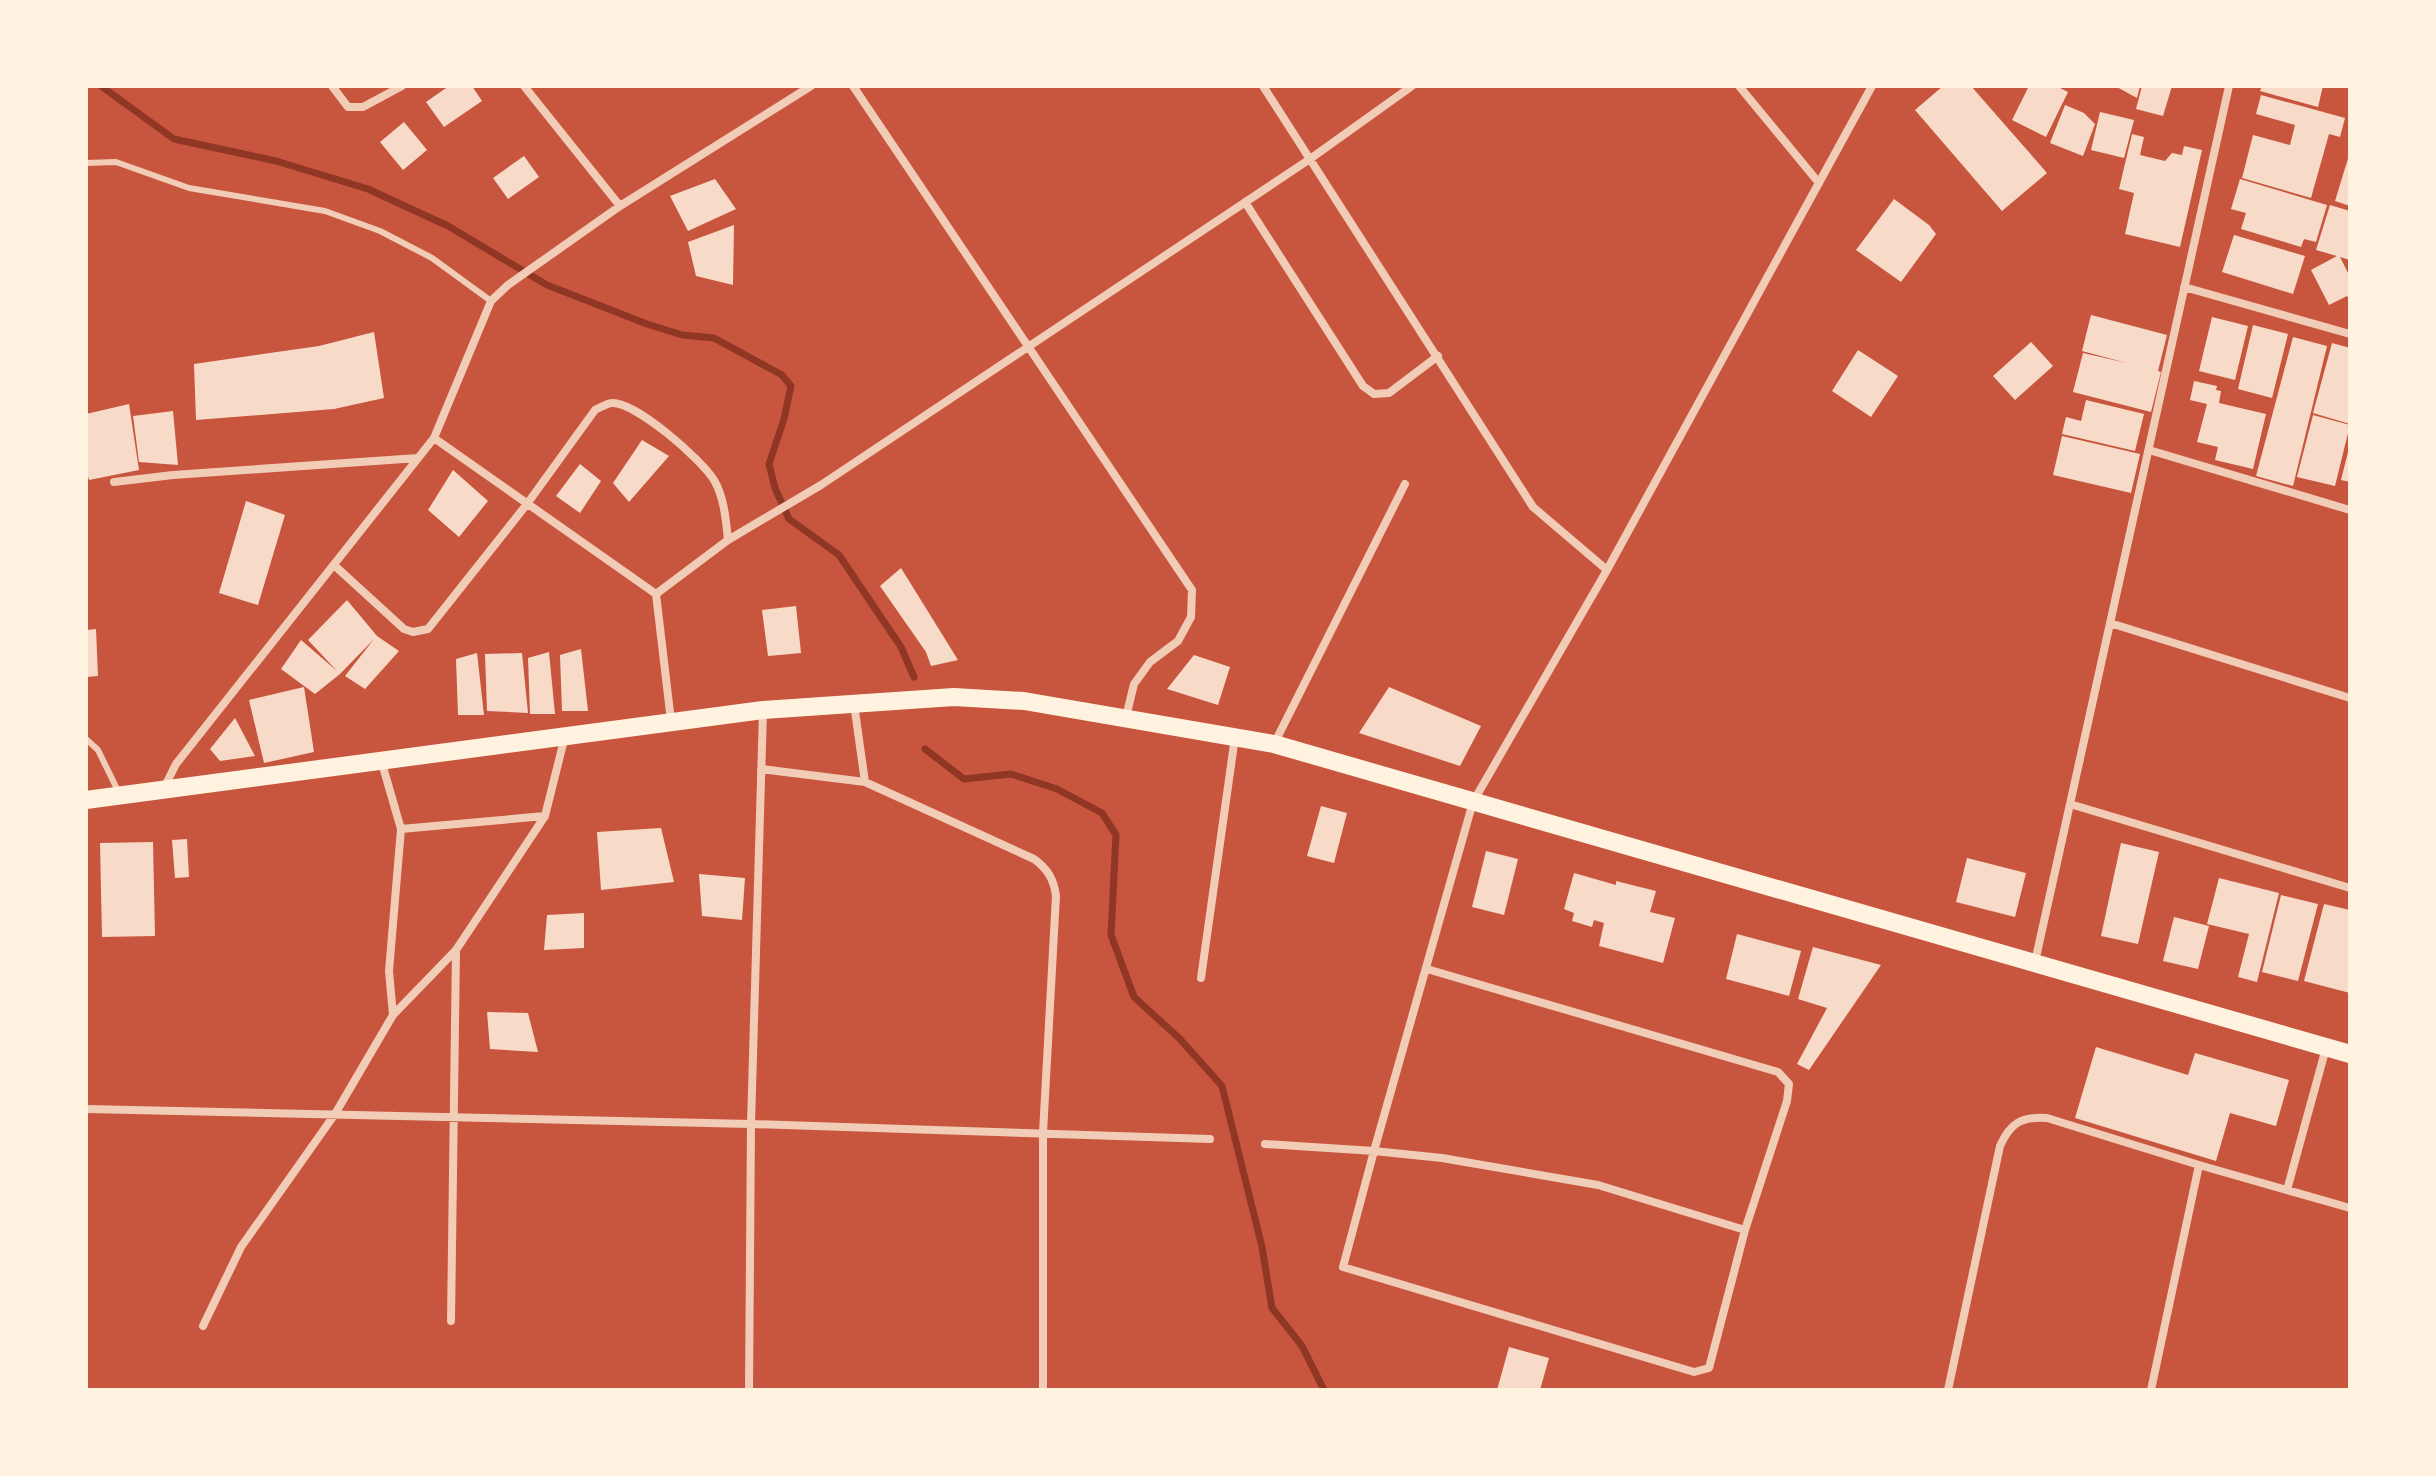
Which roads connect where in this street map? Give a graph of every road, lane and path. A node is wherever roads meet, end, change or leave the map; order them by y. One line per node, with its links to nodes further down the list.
1 (332, 86): 2 (street)
2 (402, 86)
3 (524, 86): 15 (street)
4 (811, 86): 15 (street)
5 (853, 86): 19 (street)
6 (1263, 86): 11 (street)
7 (1412, 86): 11 (street)
8 (1739, 86): 13 (street)
9 (1872, 86): 13 (street)
10 (2229, 86): 16 (street)
11 (1310, 159): 14 (street); 20 (street)
12 (86, 163): 17 (lane)
13 (1819, 183): 30 (street)
14 (1245, 202): 19 (street); 20 (street)
15 (620, 206): 17 (street)
16 (2184, 287): 18 (street); 22 (street)
17 (491, 301): 21 (street)
18 (2350, 334)
19 (1027, 346): 28 (street); 36 (street)
20 (1438, 356): 30 (street)
21 (434, 438): 23 (street); 26 (street)
22 (2149, 450): 27 (street); 32 (street)
23 (418, 458): 24 (street); 29 (street)
24 (114, 482)
25 (1405, 484): 41 (street)
26 (527, 504): 28 (street); 29 (street); 31 (street)
27 (2350, 510)
28 (728, 540): 31 (street)
29 (334, 565): 45 (street)
30 (1607, 570): 48 (street)
31 (656, 594): 37 (street)
32 (2110, 623): 33 (street); 49 (street)
33 (2350, 698)
34 (854, 704): 35 (main road); 36 (main road); 44 (street)
35 (763, 710): 37 (main road); 43 (street)
36 (1126, 717): 39 (main road)
37 (672, 722): 38 (main road)
38 (565, 736): 42 (main road); 50 (street)
39 (1235, 736): 41 (main road); 56 (street)
40 (86, 739): 46 (lane)
41 (1274, 744): 48 (main road)
42 (381, 760): 45 (main road); 51 (street)
43 (761, 769): 44 (street); 63 (street)
44 (865, 782): 64 (street)
45 (163, 789): 46 (main road)
46 (120, 795): 47 (main road)
47 (86, 800)
48 (1473, 802): 54 (main road); 55 (street)
49 (2070, 804): 52 (street); 54 (street)
50 (545, 816): 51 (street); 53 (street)
51 (401, 829): 57 (street)
52 (2350, 888)
53 (456, 950): 57 (street); 62 (street)
54 (2035, 962): 58 (main road)
55 (1427, 969): 67 (street); 71 (street)
56 (1201, 978)
57 (393, 1015): 61 (street)
58 (2326, 1047): 59 (main road); 69 (street)
59 (2350, 1054)
60 (86, 1109): 61 (street)
61 (335, 1114): 62 (street); 73 (street)
62 (454, 1119): 63 (street); 72 (street)
63 (751, 1124): 64 (street); 74 (street)
64 (1043, 1133): 65 (street); 75 (street)
65 (1210, 1139)
66 (1265, 1144): 67 (street)
67 (1374, 1151): 71 (street); 71 (street)
68 (2199, 1165): 69 (street); 76 (street); 77 (street)
69 (2287, 1190): 70 (street)
70 (2350, 1208)
71 (1745, 1230)
72 (451, 1321)
73 (203, 1326)
74 (749, 1390)
75 (1043, 1390)
76 (1948, 1390)
77 (2151, 1390)

